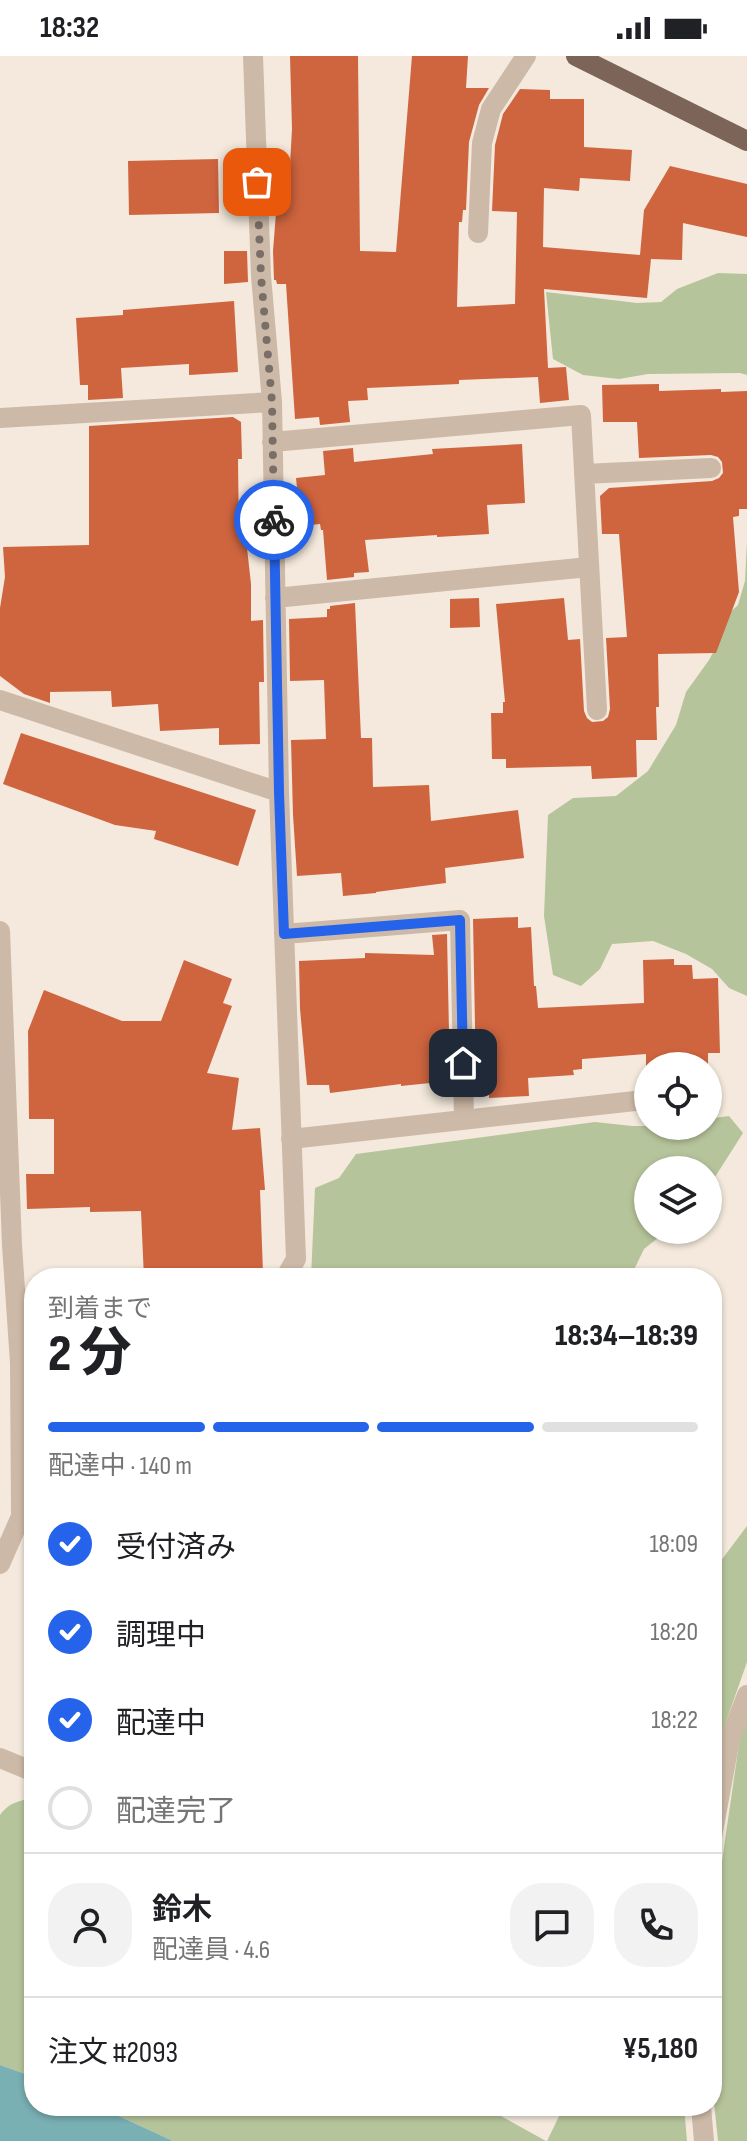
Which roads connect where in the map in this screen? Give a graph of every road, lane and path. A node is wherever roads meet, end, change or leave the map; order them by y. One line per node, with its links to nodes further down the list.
1 (253, 56): 6 (street)
2 (526, 56): 5 (street)
3 (576, 56): 4 (main road)
4 (747, 141)
5 (478, 233)
6 (272, 402): 7 (street); 8 (street)
7 (0, 418)
8 (272, 442): 10 (street); 12 (street)
9 (711, 468): 10 (street)
10 (584, 474): 11 (street)
11 (589, 567): 12 (street); 14 (street)
12 (275, 598): 15 (street)
13 (0, 700): 15 (street)
14 (597, 710)
15 (279, 792): 17 (street)
16 (0, 931): 22 (street)
17 (284, 934): 19 (street); 20 (street)
18 (634, 1101): 19 (street)
19 (464, 1120): 20 (street)
20 (291, 1139): 21 (street)
21 (291, 1268)
22 (24, 1449)
23 (24, 1519): 24 (street)
24 (2, 1553)
25 (747, 1695): 28 (street)
26 (0, 1758): 27 (street)
27 (24, 1768)
28 (722, 1783)
29 (702, 2116): 30 (street)
30 (704, 2141)

